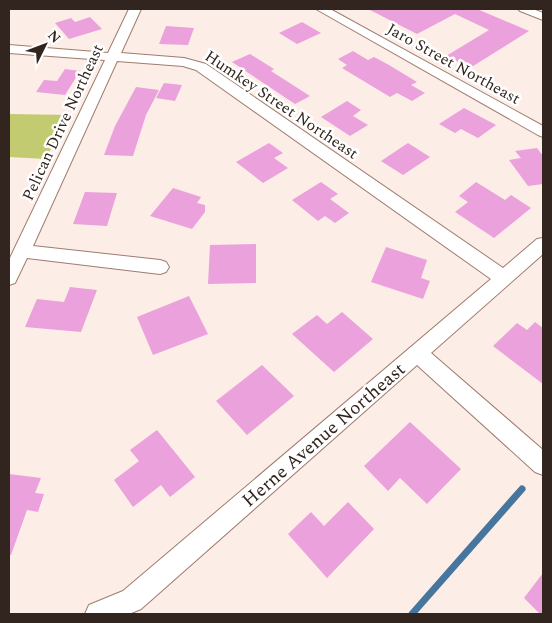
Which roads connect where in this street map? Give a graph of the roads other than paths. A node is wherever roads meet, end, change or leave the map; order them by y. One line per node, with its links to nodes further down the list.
1 (135, 9): 6 (street, Pelican Drive Northeast)
2 (322, 9): 7 (street, Jaro Street Northeast)
3 (524, 9): 4 (street)
4 (543, 17)
5 (9, 49): 6 (street, Humkey Street Northeast)
6 (112, 56): 9 (street, Pelican Drive Northeast); 12 (street, Humkey Street Northeast)
7 (543, 132)
8 (543, 244): 12 (street, Herne Avenue Northeast)
9 (22, 251): 10 (street); 11 (street, Pelican Drive Northeast)
10 (160, 267)
11 (9, 278)
12 (503, 278): 13 (street, Herne Avenue Northeast)
13 (417, 353): 14 (street); 15 (street, Herne Avenue Northeast)
14 (543, 464)
15 (98, 614)

